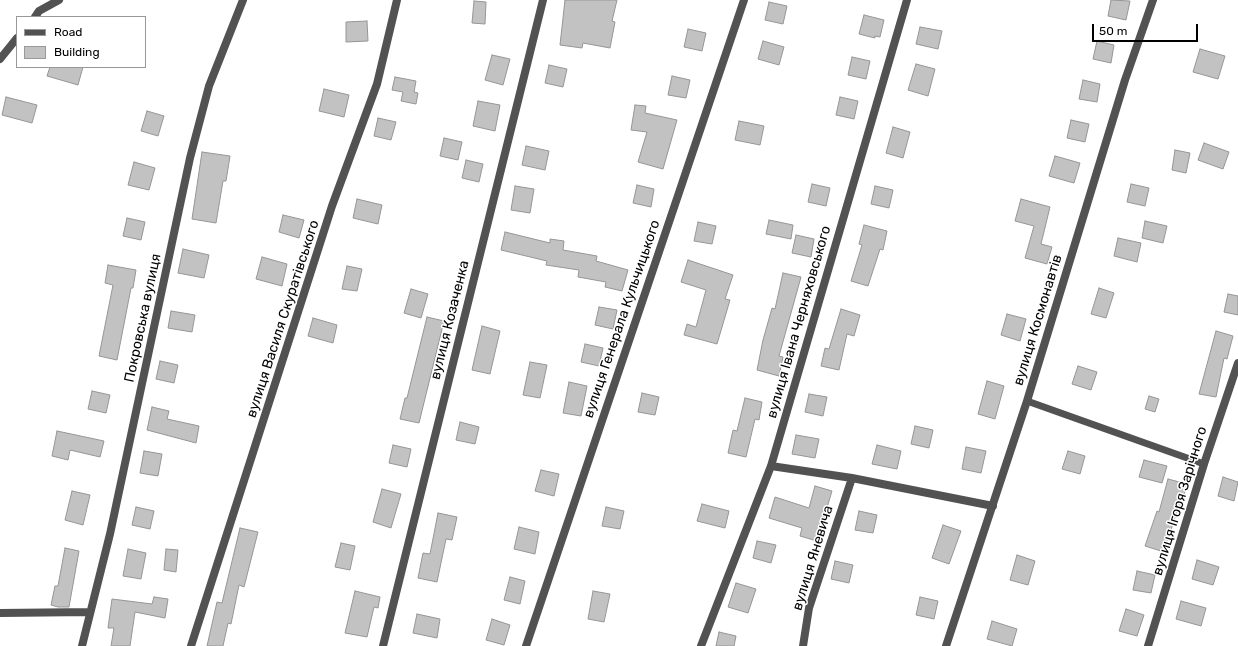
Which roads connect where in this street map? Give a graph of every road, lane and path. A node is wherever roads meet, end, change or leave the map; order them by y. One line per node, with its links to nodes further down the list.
1 (59, 0): 8 (street)
2 (243, 0): 18 (street, Покровська вулиця)
3 (397, 0): 20 (street, вулиця Василя Скуратівського)
4 (543, 0): 21 (street, вулиця Козаченка)
5 (744, 0): 22 (street, вулиця Генерала Кульчицького)
6 (907, 0): 14 (street, вулиця Івана Черняховського)
7 (1153, 0): 12 (street, вулиця Космонавтів)
8 (35, 16)
9 (16, 39): 10 (street)
10 (0, 59)
11 (1238, 363): 13 (street, вулиця Ігоря Зарічного)
12 (1027, 401): 13 (lane); 16 (street, вулиця Космонавтів)
13 (1204, 464): 26 (street, вулиця Ігоря Зарічного)
14 (771, 466): 15 (street); 23 (street, вулиця Івана Черняховського)
15 (852, 478): 16 (street); 24 (street, вулиця Яневича)
16 (993, 506): 25 (street, вулиця Космонавтів)
17 (0, 612): 18 (street)
18 (90, 612): 19 (street, Покровська вулиця)
19 (82, 646)
20 (191, 646)
21 (383, 646)
22 (526, 646)
23 (701, 646)
24 (803, 646)
25 (946, 646)
26 (1148, 646)

